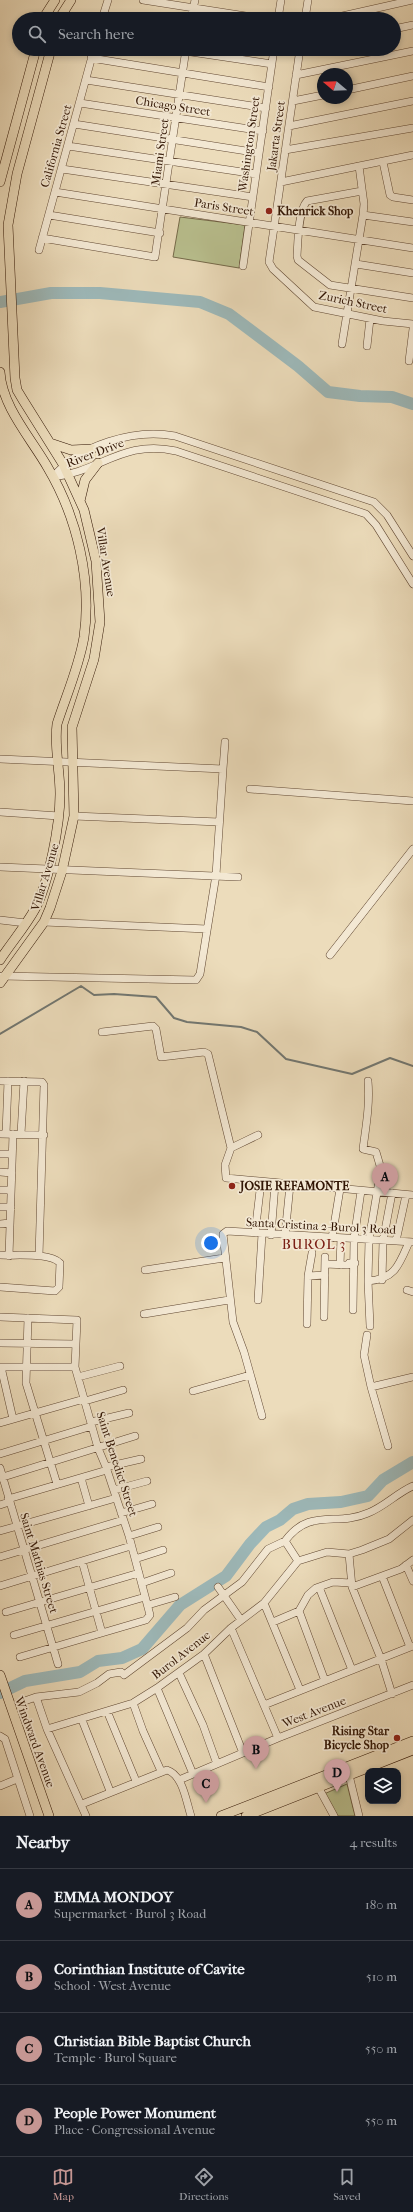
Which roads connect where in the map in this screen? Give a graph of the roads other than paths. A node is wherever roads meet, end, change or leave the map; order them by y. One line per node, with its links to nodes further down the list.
1 (55, 0): 10 (main road)
2 (71, 0): 11 (main road)
3 (108, 0): 12 (street)
4 (143, 0): 9 (street)
5 (195, 0): 9 (street)
6 (281, 0): 15 (street)
7 (308, 0): 16 (street)
8 (413, 0): 17 (street)
9 (194, 8): 13 (street); 14 (street)
10 (48, 12)
11 (63, 12)
12 (104, 12)
13 (193, 12)
14 (220, 12)
15 (279, 12)
16 (306, 12)
17 (360, 12)
18 (413, 25): 19 (street)
19 (401, 28)
20 (413, 51): 21 (street)
21 (401, 53)
22 (34, 56): 58 (main road)
23 (48, 56): 90 (main road, Villar Avenue)
24 (185, 56): 31 (street, Miami Street)
25 (223, 56): 30 (street)
26 (273, 56): 30 (street, Washington Street)
27 (300, 56): 32 (street, Jakarta Street)
28 (389, 56): 32 (street)
29 (91, 58): 31 (street); 34 (street, California Street)
30 (272, 64): 35 (street, Washington Street)
31 (183, 73): 35 (street); 37 (street, Miami Street)
32 (296, 75): 39 (street, Jakarta Street)
33 (413, 76): 36 (street)
34 (86, 80): 37 (street); 41 (street, California Street)
35 (269, 87): 42 (street, Washington Street)
36 (353, 89)
37 (180, 96): 42 (street); 43 (street, Miami Street)
38 (317, 96): 39 (street)
39 (292, 101): 45 (street, Jakarta Street)
40 (413, 101): 45 (street)
41 (80, 103): 43 (street, Chicago Street); 44 (street, California Street)
42 (266, 108): 47 (street, Washington Street)
43 (176, 117): 47 (street, Chicago Street); 48 (street, Miami Street)
44 (74, 124): 48 (street); 49 (street, California Street)
45 (289, 126): 50 (street, Jakarta Street)
46 (413, 128): 50 (street)
47 (262, 130): 51 (street, Washington Street)
48 (173, 139): 51 (street); 53 (street, Miami Street)
49 (68, 146): 53 (street); 56 (street, California Street)
50 (285, 150): 59 (street, Jakarta Street)
51 (259, 153): 57 (street, Washington Street)
52 (413, 155): 54 (street)
53 (170, 162): 57 (street); 60 (street, Miami Street)
54 (383, 162): 55 (street); 64 (street)
55 (359, 166): 59 (street); 61 (street)
56 (62, 169): 60 (street); 62 (street, California Street)
57 (256, 174): 63 (street, Washington Street)
58 (0, 182)
59 (281, 182): 70 (street, Jakarta Street)
60 (167, 183): 63 (street); 65 (street, Miami Street)
61 (362, 191): 67 (street); 71 (street)
62 (55, 192): 65 (street, Paris Street); 66 (street, California Street)
63 (253, 197): 69 (street, Washington Street)
64 (413, 200)
65 (163, 209): 69 (street, Paris Street); 72 (street, Miami Street)
66 (49, 215): 72 (street); 73 (street, California Street)
67 (363, 215): 68 (street); 74 (street)
68 (413, 222)
69 (249, 223): 70 (street, Paris Street); 78 (street, Washington Street)
70 (273, 226): 71 (street, Paris Street); 82 (street, Zurich Street)
71 (298, 231): 74 (street, Paris Street); 80 (street)
72 (160, 233): 73 (street, Miami Street)
73 (42, 238): 76 (street, California Street)
74 (359, 241): 75 (street, Paris Street); 77 (street)
75 (413, 248)
76 (39, 250)
77 (356, 264): 79 (street); 80 (street)
78 (243, 266)
79 (413, 273)
80 (351, 289): 81 (street); 82 (street)
81 (413, 298)
82 (347, 315): 83 (street, Zurich Street); 86 (street)
83 (370, 319): 84 (street, Zurich Street); 87 (street)
84 (413, 324)
85 (413, 329): 88 (street)
86 (342, 344)
87 (367, 346)
88 (409, 361)
89 (0, 372): 95 (main road, Villar Avenue)
90 (50, 443): 91 (main road); 93 (main road, Villar Avenue)
91 (92, 449): 93 (street, River Drive); 97 (street, River Drive)
92 (98, 463): 94 (street, River Drive); 96 (main road); 98 (street, River Drive)
93 (64, 464): 94 (main road, Villar Avenue); 95 (street, River Drive)
94 (70, 476): 95 (street, River Drive); 96 (main road, Villar Avenue)
95 (53, 477): 101 (main road, Villar Avenue)
96 (80, 501): 102 (main road, Villar Avenue)
97 (413, 556)
98 (413, 584)
99 (225, 742): 103 (street)
100 (0, 759): 101 (street)
101 (58, 762): 102 (street); 107 (main road, Villar Avenue)
102 (72, 763): 103 (street); 108 (main road, Villar Avenue)
103 (223, 768): 109 (street)
104 (250, 789): 105 (street)
105 (413, 801)
106 (0, 812): 107 (street)
107 (59, 816): 112 (main road, Villar Avenue)
108 (74, 816): 109 (street); 113 (main road, Villar Avenue)
109 (219, 822): 114 (street)
110 (413, 849): 120 (street)
111 (0, 867): 112 (street)
112 (48, 869): 113 (street); 118 (main road, Villar Avenue)
113 (62, 871): 114 (street); 117 (main road, Villar Avenue)
114 (216, 875): 115 (street); 119 (street)
115 (238, 877)
116 (0, 920): 118 (street)
117 (44, 922): 119 (street); 122 (main road, Villar Avenue)
118 (26, 923): 121 (main road, Villar Avenue)
119 (207, 929): 122 (street)
120 (330, 955)
121 (0, 960)
122 (2, 979)
123 (102, 1032): 132 (street)
124 (8, 1080): 125 (street); 126 (street); 128 (street)
125 (0, 1081)
126 (24, 1081): 129 (street); 130 (street)
127 (368, 1081): 144 (street)
128 (6, 1134): 129 (street); 134 (street)
129 (21, 1134): 130 (street)
130 (44, 1135): 164 (street)
131 (258, 1135): 132 (street)
132 (232, 1148): 137 (street)
133 (0, 1154): 134 (street)
134 (12, 1154): 136 (street)
135 (0, 1172): 136 (street)
136 (12, 1173): 142 (street)
137 (261, 1182): 138 (street); 151 (street)
138 (275, 1184): 139 (street); 152 (street)
139 (290, 1185): 140 (street); 153 (street)
140 (340, 1189): 143 (street); 154 (street)
141 (0, 1190): 142 (street)
142 (11, 1190): 148 (street)
143 (361, 1191): 144 (street); 156 (street)
144 (377, 1192): 145 (street); 157 (street)
145 (392, 1193): 146 (street); 158 (street)
146 (409, 1195): 159 (street)
147 (0, 1207): 148 (street)
148 (11, 1207): 149 (street)
149 (10, 1223): 150 (street); 163 (street)
150 (0, 1224)
151 (259, 1234): 152 (street, Santa Cristina 2-Burol 3 Road); 165 (street, Santa Cristina 2-Burol 3 Road); 175 (street)
152 (271, 1235): 153 (street, Santa Cristina 2-Burol 3 Road)
153 (285, 1235): 154 (street, Santa Cristina 2-Burol 3 Road)
154 (332, 1238): 155 (street, Santa Cristina 2-Burol 3 Road)
155 (341, 1238): 156 (street, Santa Cristina 2-Burol 3 Road); 167 (street)
156 (354, 1239): 157 (street, Santa Cristina 2-Burol 3 Road); 166 (street)
157 (369, 1240): 158 (street, Santa Cristina 2-Burol 3 Road); 172 (street)
158 (383, 1241): 159 (street, Santa Cristina 2-Burol 3 Road); 171 (street)
159 (396, 1241): 160 (street, Santa Cristina 2-Burol 3 Road)
160 (411, 1242): 171 (street)
161 (312, 1253): 170 (street)
162 (0, 1255): 163 (street)
163 (9, 1256): 164 (street)
164 (39, 1256): 173 (street)
165 (224, 1258): 168 (street); 174 (street)
166 (355, 1263): 167 (street); 176 (street)
167 (340, 1265): 169 (street)
168 (145, 1270)
169 (325, 1275): 170 (street); 179 (street)
170 (308, 1276): 181 (street)
171 (382, 1280): 172 (street)
172 (368, 1282): 182 (street)
173 (0, 1286)
174 (229, 1300): 177 (street); 191 (street)
175 (258, 1300)
176 (353, 1310)
177 (144, 1314)
178 (0, 1317): 180 (street)
179 (324, 1317)
180 (28, 1318): 185 (street); 186 (street, Saint Benedict Street)
181 (307, 1324)
182 (370, 1326)
183 (367, 1335): 194 (street)
184 (0, 1342): 185 (street)
185 (27, 1343): 186 (street); 189 (street)
186 (76, 1344): 190 (street, Saint Benedict Street)
187 (120, 1366): 192 (street)
188 (0, 1367): 189 (street); 201 (street)
189 (27, 1367): 190 (street); 199 (street)
190 (75, 1367): 192 (street, Saint Benedict Street)
191 (250, 1375): 196 (street); 200 (street)
192 (78, 1376): 197 (street, Saint Benedict Street)
193 (413, 1377): 194 (street)
194 (371, 1388): 206 (street)
195 (123, 1390): 197 (street)
196 (193, 1391)
197 (85, 1400): 199 (street); 203 (street, Saint Benedict Street)
198 (130, 1413): 203 (street)
199 (35, 1414): 201 (street); 205 (street)
200 (262, 1416)
201 (13, 1419): 202 (street)
202 (0, 1423)
203 (91, 1424): 205 (street); 207 (street, Saint Benedict Street)
204 (135, 1436): 207 (street)
205 (44, 1441): 208 (street); 210 (street)
206 (388, 1446)
207 (98, 1448): 210 (street); 212 (street, Saint Benedict Street)
208 (0, 1454)
209 (141, 1459): 212 (street)
210 (50, 1463): 213 (street); 216 (street)
211 (0, 1468): 213 (street, Saint Mathias Street)
212 (107, 1468): 214 (street); 218 (street, Saint Benedict Street)
213 (1, 1478): 220 (street, Saint Mathias Street)
214 (81, 1478): 216 (street); 223 (street)
215 (147, 1481): 218 (street)
216 (57, 1484): 220 (street)
217 (413, 1486): 230 (street)
218 (114, 1490): 219 (street, Saint Benedict Street)
219 (116, 1498): 223 (street); 224 (street, Saint Benedict Street)
220 (8, 1501): 222 (street); 226 (street, Saint Mathias Street)
221 (152, 1504): 224 (street)
222 (0, 1505)
223 (89, 1506): 226 (street)
224 (122, 1516): 229 (street, Saint Benedict Street); 232 (street)
225 (413, 1520): 234 (street)
226 (17, 1527): 228 (street); 232 (street, Saint Mathias Street)
227 (158, 1527): 229 (street)
228 (0, 1532)
229 (129, 1536): 231 (street, Saint Benedict Street)
230 (285, 1541): 239 (street); 252 (street)
231 (131, 1546): 236 (street, Saint Benedict Street); 238 (street)
232 (24, 1549): 235 (street); 244 (street, Saint Mathias Street)
233 (163, 1550): 236 (street)
234 (349, 1554): 239 (street); 247 (street)
235 (0, 1557)
236 (135, 1559): 241 (street, Saint Benedict Street)
237 (413, 1560): 240 (street)
238 (82, 1561): 244 (street); 250 (street)
239 (298, 1561): 256 (street, Burol Avenue)
240 (406, 1565): 243 (street); 245 (street)
241 (139, 1573): 246 (street, Saint Benedict Street); 250 (street)
242 (171, 1573): 246 (street)
243 (382, 1576): 247 (street); 267 (street)
244 (33, 1577): 248 (street); 255 (street, Saint Mathias Street)
245 (413, 1581)
246 (142, 1583): 253 (street, Saint Benedict Street)
247 (351, 1585): 249 (street); 271 (street)
248 (0, 1586)
249 (319, 1587): 259 (street); 273 (street)
250 (90, 1588): 255 (street); 258 (street)
251 (218, 1588): 252 (street)
252 (224, 1596): 261 (street); 281 (street)
253 (145, 1597): 257 (street, Saint Benedict Street); 258 (street)
254 (175, 1597): 257 (street)
255 (40, 1602): 260 (street); 263 (street, Saint Mathias Street)
256 (264, 1603): 261 (street, Burol Avenue); 262 (street)
257 (148, 1605): 265 (street, Saint Benedict Street)
258 (96, 1611): 263 (street); 265 (street)
259 (299, 1611): 262 (street); 276 (street)
260 (6, 1612)
261 (241, 1620): 264 (street, Burol Avenue)
262 (272, 1622): 279 (street)
263 (46, 1625): 266 (street); 268 (street, Saint Mathias Street)
264 (231, 1628): 269 (street, Burol Avenue); 284 (street)
265 (102, 1633): 268 (street)
266 (14, 1635)
267 (411, 1647): 271 (street)
268 (53, 1648): 270 (street); 272 (street, Saint Mathias Street)
269 (204, 1654): 274 (street, Burol Avenue); 292 (street)
270 (20, 1657)
271 (381, 1659): 273 (street); 280 (street)
272 (58, 1664)
273 (352, 1670): 276 (street)
274 (179, 1673): 278 (street, Burol Avenue); 293 (street)
275 (1, 1679): 305 (main road, Windward Avenue)
276 (325, 1681): 279 (street)
277 (413, 1685): 280 (street, West Avenue)
278 (157, 1688): 283 (street, Burol Avenue); 296 (street)
279 (300, 1690): 284 (street)
280 (392, 1694): 289 (street, West Avenue)
281 (36, 1697): 282 (street); 287 (street)
282 (19, 1703)
283 (133, 1703): 285 (street, Burol Avenue); 294 (street)
284 (264, 1705): 289 (street)
285 (107, 1711): 286 (street, Burol Avenue); 299 (street)
286 (82, 1720): 287 (street, Burol Avenue); 302 (street)
287 (47, 1729): 303 (street)
288 (0, 1736): 297 (street)
289 (278, 1738): 292 (street, West Avenue)
290 (413, 1741): 295 (main road)
291 (413, 1750): 295 (main road)
292 (243, 1753): 293 (street, West Avenue)
293 (217, 1764): 296 (street, West Avenue)
294 (161, 1771): 298 (street); 299 (street)
295 (348, 1771): 300 (main road); 311 (street)
296 (193, 1774): 298 (street, West Avenue)
297 (17, 1779): 301 (street); 304 (street)
298 (179, 1780): 307 (street)
299 (136, 1781): 302 (street)
300 (316, 1784): 308 (main road); 309 (main road); 310 (street)
301 (0, 1786)
302 (110, 1791): 303 (street)
303 (82, 1804): 306 (street)
304 (30, 1816)
305 (49, 1816)
306 (86, 1816)
307 (191, 1816)
308 (221, 1816)
309 (246, 1816)
310 (334, 1816)
311 (359, 1816)

